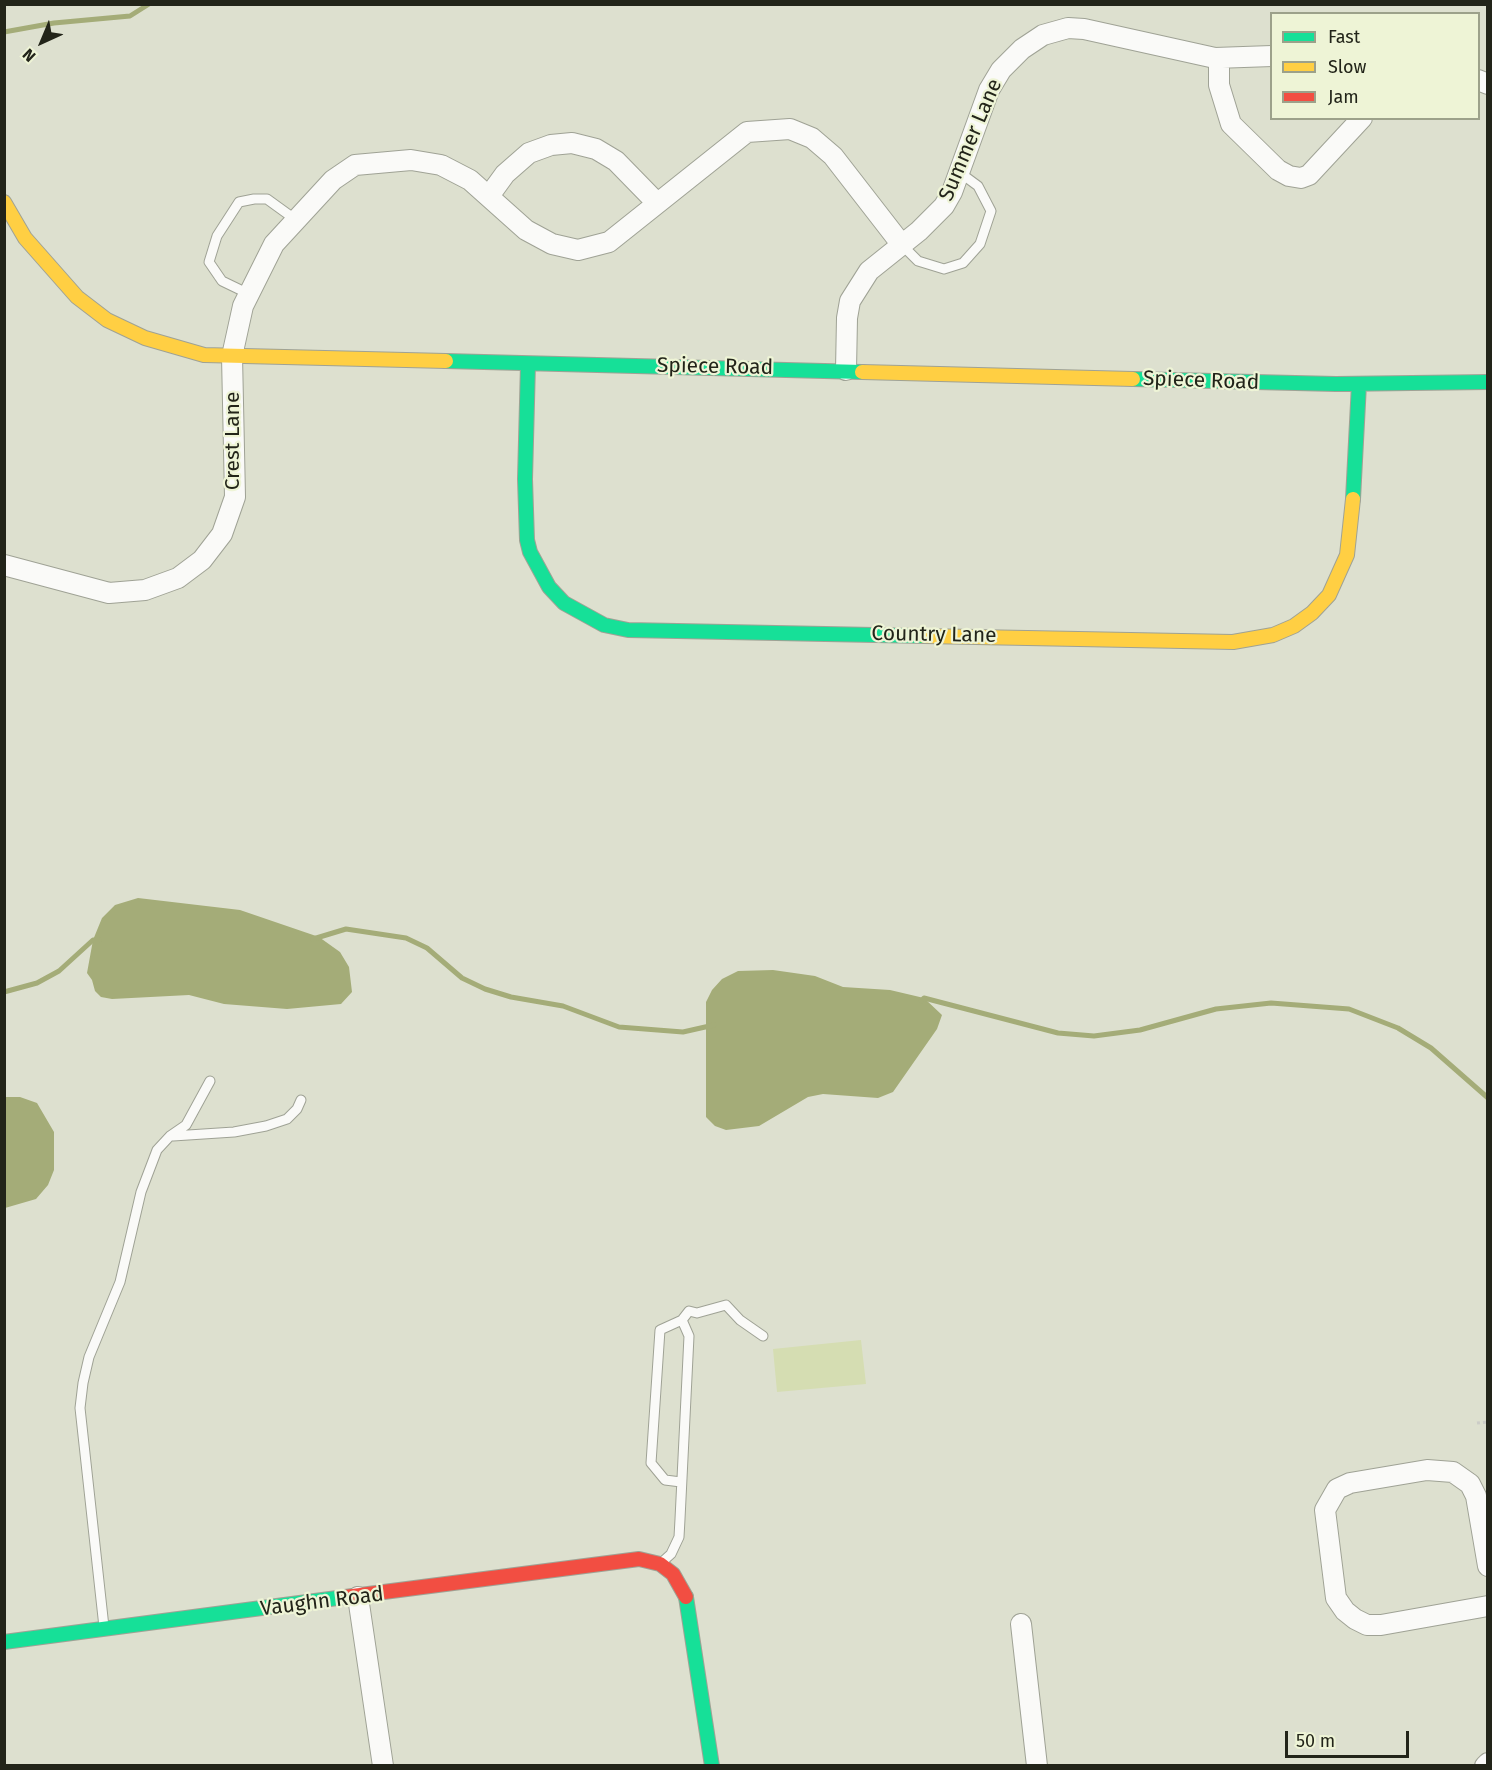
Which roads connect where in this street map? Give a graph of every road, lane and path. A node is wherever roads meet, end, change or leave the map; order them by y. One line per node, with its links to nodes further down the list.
1 (1270, 56): 2 (street, Summer Lane)
2 (1219, 58): 3 (street); 4 (street, Summer Lane)
3 (1360, 120)
4 (960, 172): 9 (street, Summer Lane); 9 (lane)
5 (489, 196): 7 (street, Crest Lane); 7 (street); 8 (street, Crest Lane)
6 (4, 202): 11 (street, Spiece Road)
7 (657, 203): 9 (street, Crest Lane)
8 (296, 220): 10 (street, Crest Lane); 10 (lane)
9 (902, 245): 13 (street, Summer Lane)
10 (249, 294): 11 (street, Crest Lane)
11 (232, 356): 12 (street, Spiece Road); 16 (street, Crest Lane)
12 (528, 364): 13 (street, Spiece Road); 15 (street, Country Lane)
13 (846, 370): 15 (street, Spiece Road)
14 (1488, 382): 15 (street, Spiece Road)
15 (1359, 384)
16 (4, 565)
17 (210, 1081): 19 (lane)
18 (301, 1100): 19 (lane)
19 (170, 1136): 30 (lane)
20 (682, 1320): 21 (lane); 24 (lane); 24 (lane)
21 (763, 1336)
22 (1488, 1422): 23 (path)
23 (1477, 1423)
24 (681, 1482): 25 (lane)
25 (660, 1564): 27 (street, Vaughn Road); 33 (street)
26 (1488, 1566): 28 (street)
27 (358, 1598): 30 (street, Vaughn Road); 32 (street)
28 (1488, 1606)
29 (1021, 1624): 34 (street)
30 (104, 1629): 31 (street, Vaughn Road)
31 (4, 1642)
32 (383, 1766)
33 (712, 1766)
34 (1037, 1766)

